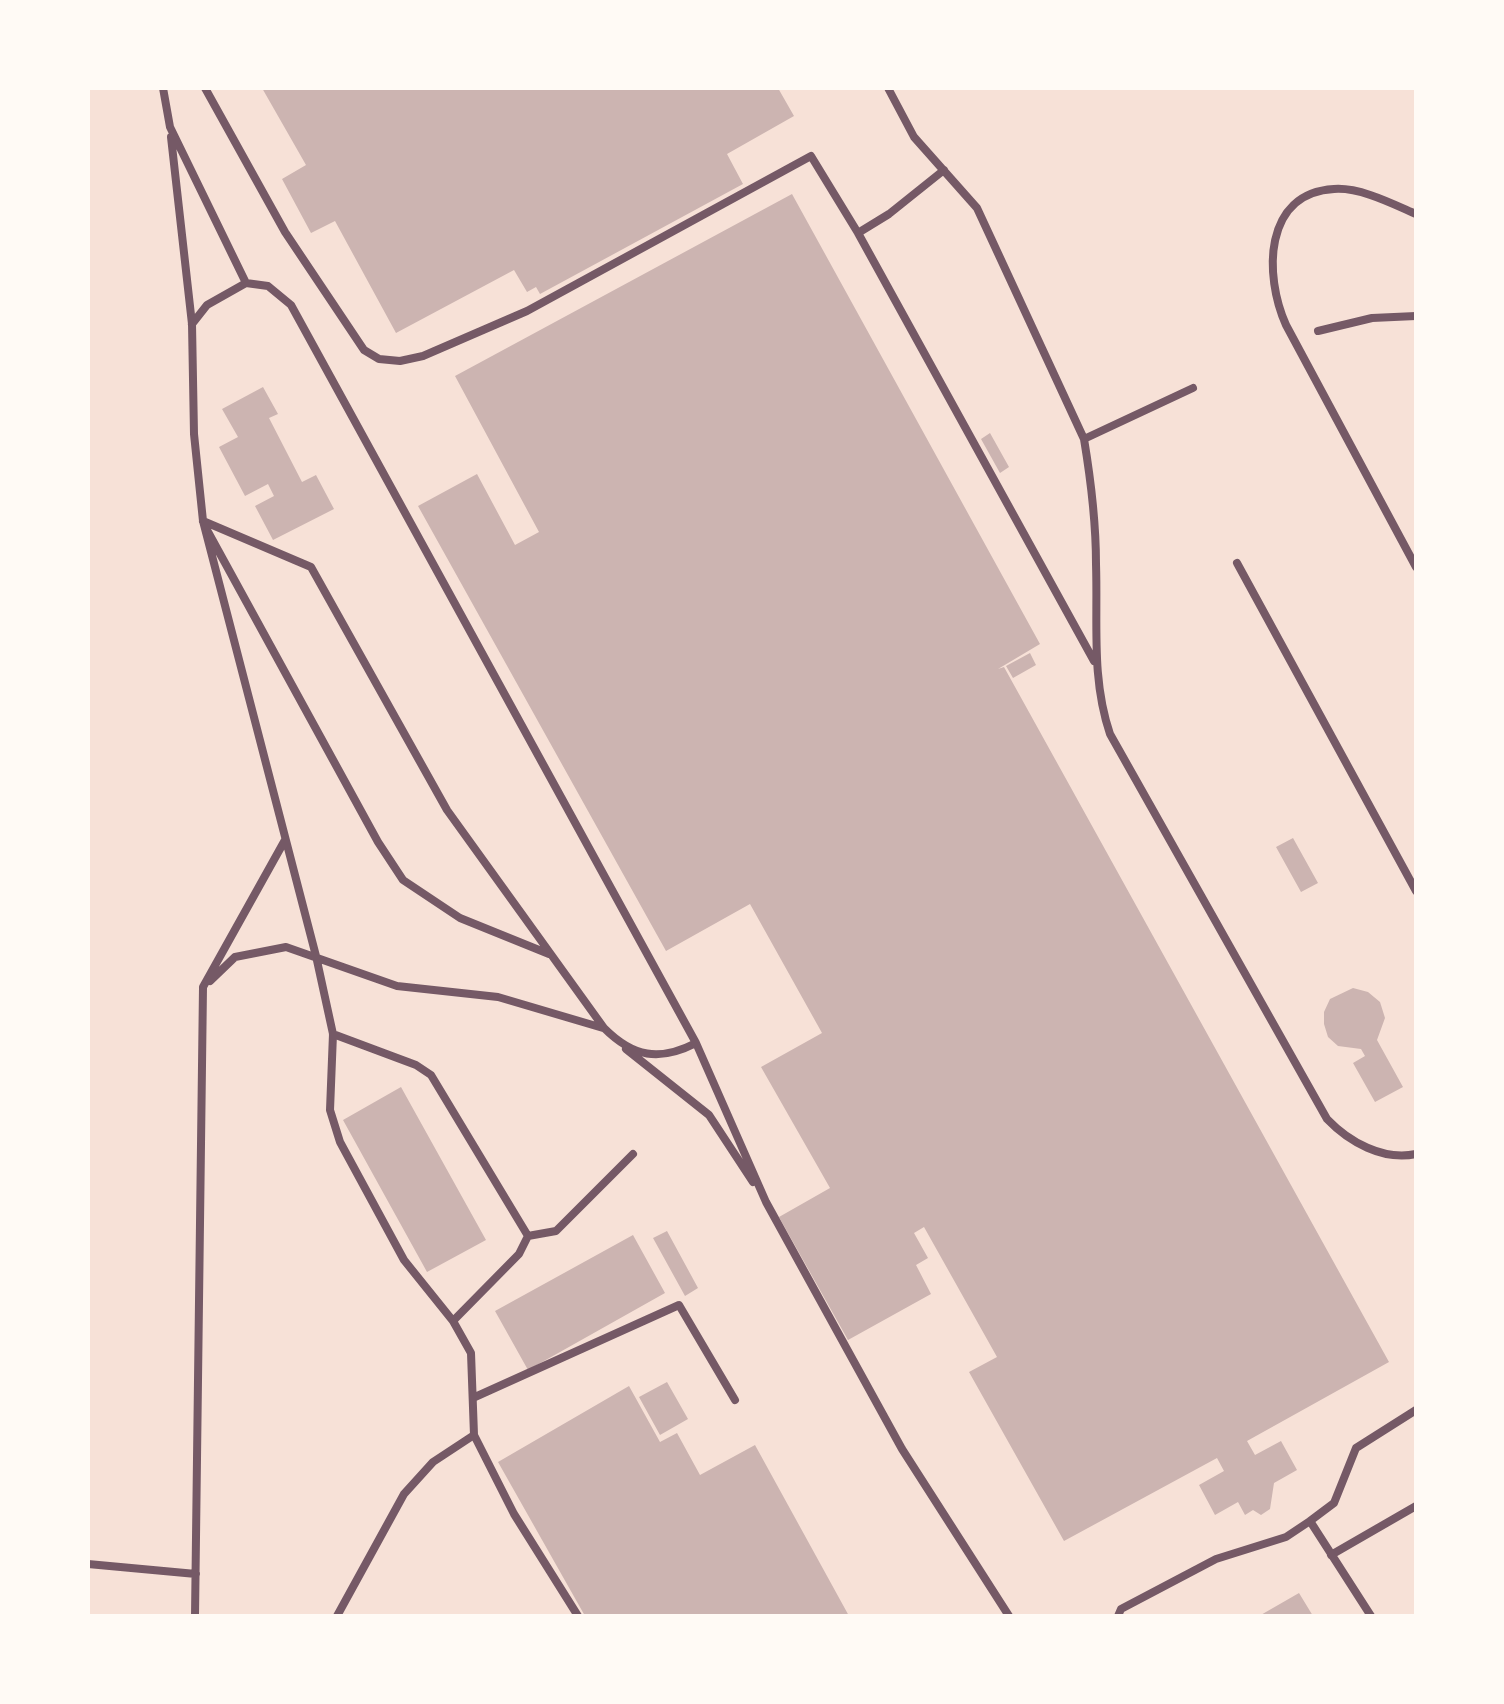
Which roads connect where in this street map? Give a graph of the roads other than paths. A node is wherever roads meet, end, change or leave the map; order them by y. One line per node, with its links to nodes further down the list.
1 (162, 88): 4 (lane)
2 (205, 88): 7 (lane)
3 (888, 88): 5 (lane)
4 (170, 127): 8 (lane); 10 (lane)
5 (944, 170): 7 (lane); 13 (lane)
6 (1416, 214): 16 (lane)
7 (858, 233): 17 (lane)
8 (246, 283): 10 (lane); 25 (lane)
9 (1416, 316): 11 (lane)
10 (192, 324): 14 (lane)
11 (1318, 331)
12 (1193, 388): 13 (lane)
13 (1084, 439): 17 (lane)
14 (203, 522): 18 (lane); 20 (lane); 20 (lane)
15 (1237, 563): 19 (lane)
16 (1416, 568)
17 (1096, 664): 28 (lane)
18 (285, 840): 21 (lane); 22 (lane)
19 (1416, 891)
20 (550, 955): 23 (lane)
21 (316, 956): 22 (lane); 23 (lane); 24 (lane)
22 (203, 987): 40 (lane)
23 (604, 1028): 26 (lane)
24 (333, 1034): 30 (lane); 31 (lane)
25 (696, 1043): 26 (lane); 29 (lane)
26 (622, 1046): 29 (lane)
27 (633, 1154): 30 (lane)
28 (1416, 1154)
29 (766, 1202): 44 (lane)
30 (528, 1236): 31 (lane)
31 (453, 1321): 32 (lane)
32 (475, 1397): 33 (lane); 35 (lane)
33 (735, 1400)
34 (1416, 1410): 37 (lane)
35 (474, 1435): 42 (lane); 43 (lane)
36 (1416, 1506): 38 (lane)
37 (1310, 1520): 38 (lane); 45 (lane)
38 (1331, 1555): 46 (lane)
39 (88, 1564): 40 (lane)
40 (196, 1574): 41 (lane)
41 (196, 1616)
42 (338, 1616)
43 (578, 1616)
44 (1009, 1616)
45 (1118, 1616)
46 (1371, 1616)

